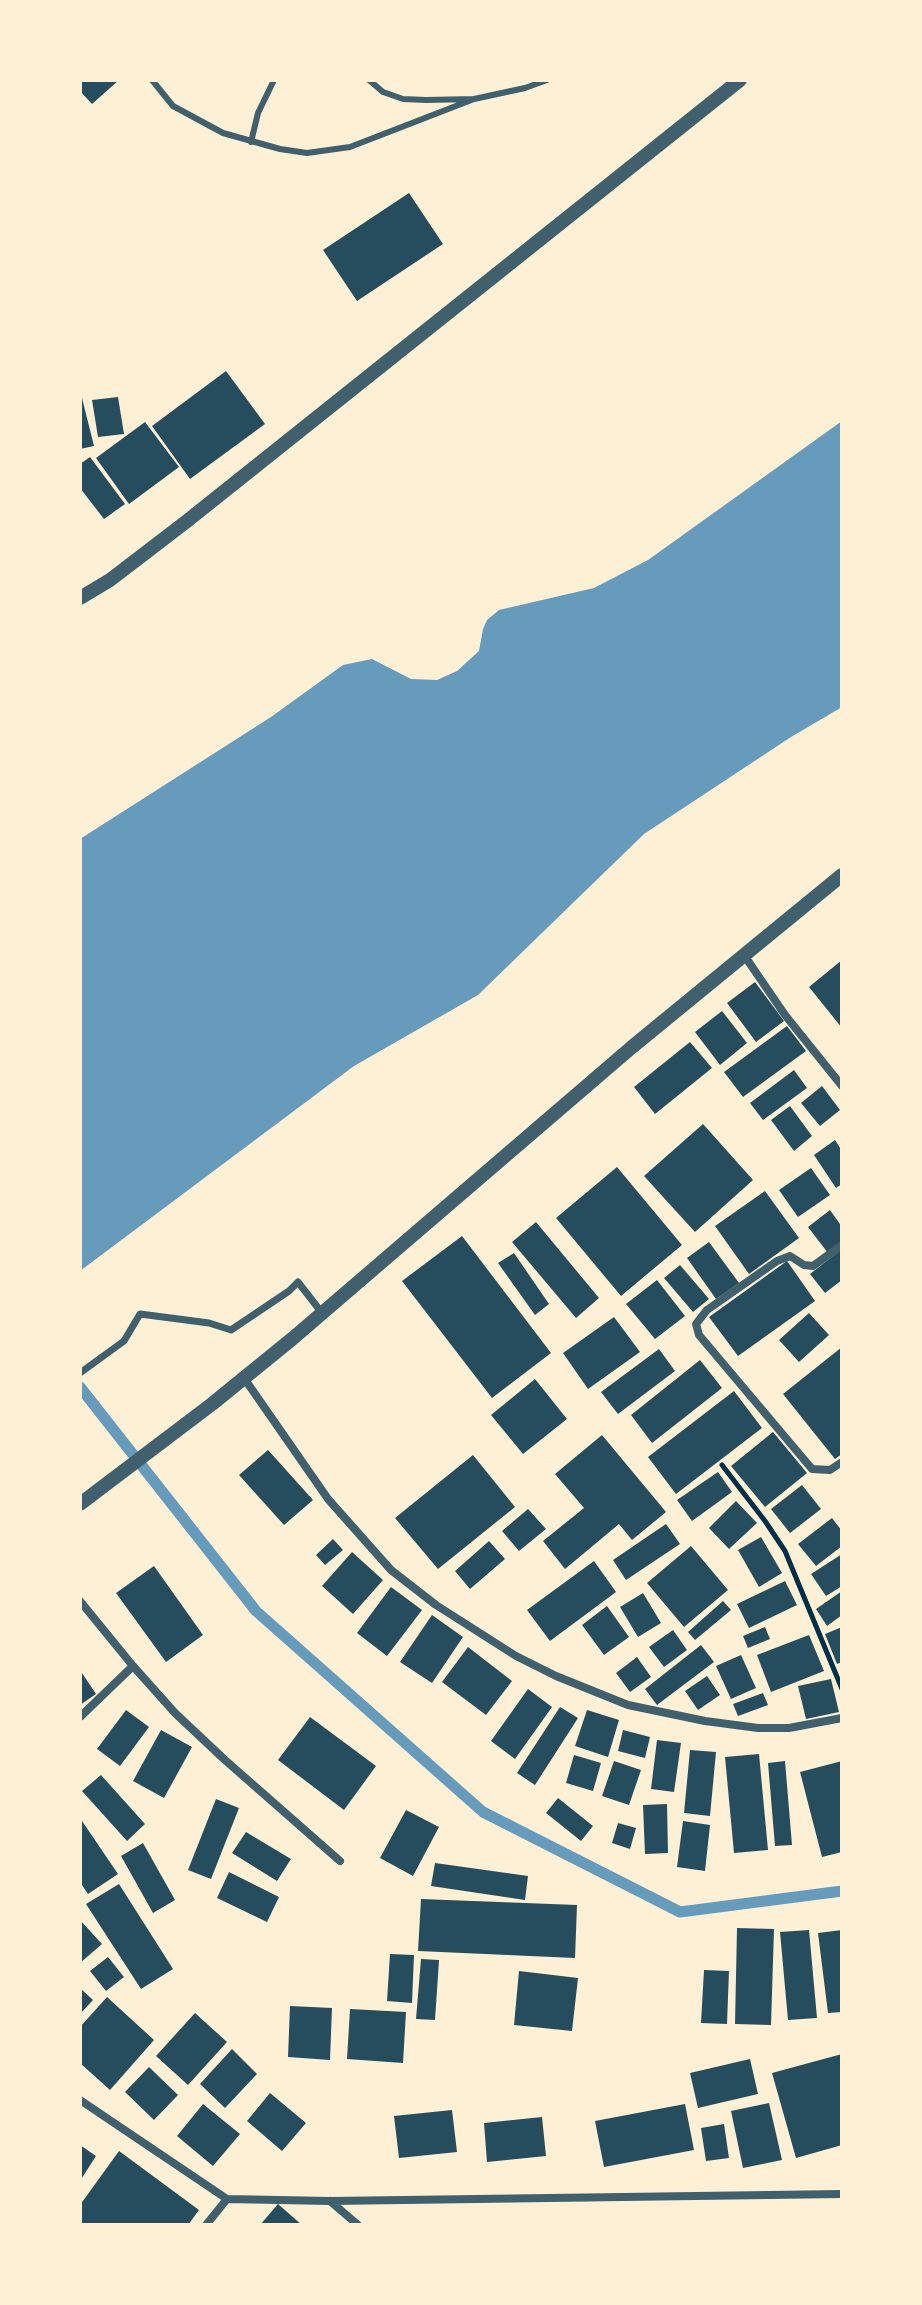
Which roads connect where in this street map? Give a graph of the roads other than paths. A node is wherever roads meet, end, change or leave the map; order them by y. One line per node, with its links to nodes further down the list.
1 (152, 80): 7 (lane)
2 (274, 80): 7 (lane)
3 (369, 80): 6 (lane)
4 (547, 80): 6 (lane)
5 (737, 81): 8 (street)
6 (474, 99): 7 (lane)
7 (251, 142)
8 (80, 598)
9 (842, 875): 10 (street)
10 (744, 955): 11 (street); 13 (street)
11 (842, 1086)
12 (842, 1245): 16 (street)
13 (322, 1313): 14 (street); 15 (street)
14 (81, 1372)
15 (244, 1378): 17 (street); 21 (street)
16 (842, 1462)
17 (80, 1504)
18 (80, 1601): 19 (street)
19 (133, 1666): 20 (street); 22 (street)
20 (80, 1717)
21 (842, 1718)
22 (340, 1861)
23 (80, 2100): 25 (street)
24 (842, 2194): 26 (street)
25 (227, 2199): 26 (street); 27 (street)
26 (330, 2201): 28 (street)
27 (206, 2225)
28 (358, 2225)

